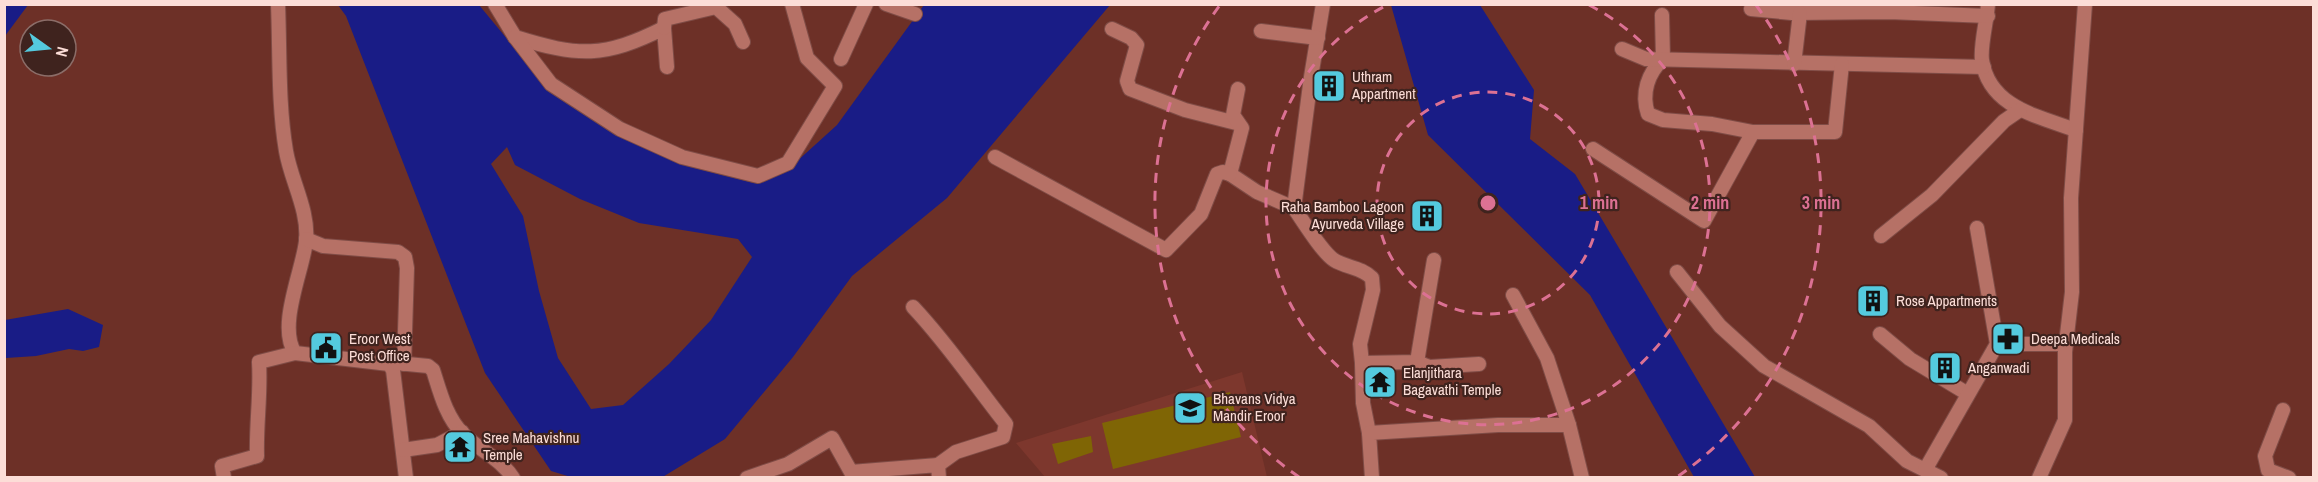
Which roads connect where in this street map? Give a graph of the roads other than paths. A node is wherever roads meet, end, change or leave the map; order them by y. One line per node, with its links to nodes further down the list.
1 (278, 4): 37 (street)
2 (495, 4): 16 (street)
3 (792, 4): 16 (street)
4 (866, 4): 20 (street)
5 (886, 4): 11 (street)
6 (1323, 4): 17 (street)
7 (2085, 4): 29 (street)
8 (1751, 9): 10 (street)
9 (1988, 10): 10 (street); 25 (street)
10 (1800, 13): 22 (street)
11 (915, 14)
12 (1662, 15): 21 (street)
13 (664, 28): 16 (street); 18 (street); 24 (street)
14 (1112, 29): 28 (street)
15 (1261, 31): 17 (street)
16 (515, 37)
17 (1318, 38): 34 (street)
18 (743, 42)
19 (1622, 50): 21 (street)
20 (841, 59)
21 (1663, 59): 22 (street); 30 (street)
22 (1794, 63): 23 (street)
23 (1842, 64): 25 (street); 30 (street)
24 (667, 67)
25 (1984, 67): 27 (street)
26 (1238, 88): 28 (street)
27 (2020, 110): 29 (street); 36 (street)
28 (1236, 123): 33 (street)
29 (2076, 130): 44 (street)
30 (1753, 132): 31 (street)
31 (1593, 148)
32 (995, 157): 33 (street)
33 (1230, 174): 34 (street)
34 (1294, 208): 47 (street)
35 (1977, 228): 43 (street)
36 (1881, 236)
37 (306, 239): 45 (street); 50 (street)
38 (1434, 260): 46 (street)
39 (1677, 272): 57 (street)
40 (1513, 295): 53 (street)
41 (913, 307): 58 (street)
42 (1880, 334): 51 (street)
43 (1997, 344): 44 (street); 51 (street)
44 (2066, 344): 66 (street)
45 (295, 353): 49 (street); 59 (street)
46 (1418, 362): 47 (street); 48 (street)
47 (1362, 363): 55 (street)
48 (1479, 363)
49 (389, 364): 50 (street); 56 (street)
50 (404, 364): 54 (street)
51 (1968, 394): 57 (street)
52 (2283, 410): 67 (street)
53 (1569, 425): 55 (street); 64 (street)
54 (462, 432): 56 (street); 61 (street)
55 (1369, 433): 63 (street)
56 (403, 450): 60 (street)
57 (1925, 470): 65 (street)
58 (939, 471): 62 (street)
59 (224, 477)
60 (406, 477)
61 (513, 477)
62 (747, 477)
63 (1372, 477)
64 (1582, 477)
65 (1941, 477)
66 (2039, 477)
67 (2289, 477)

